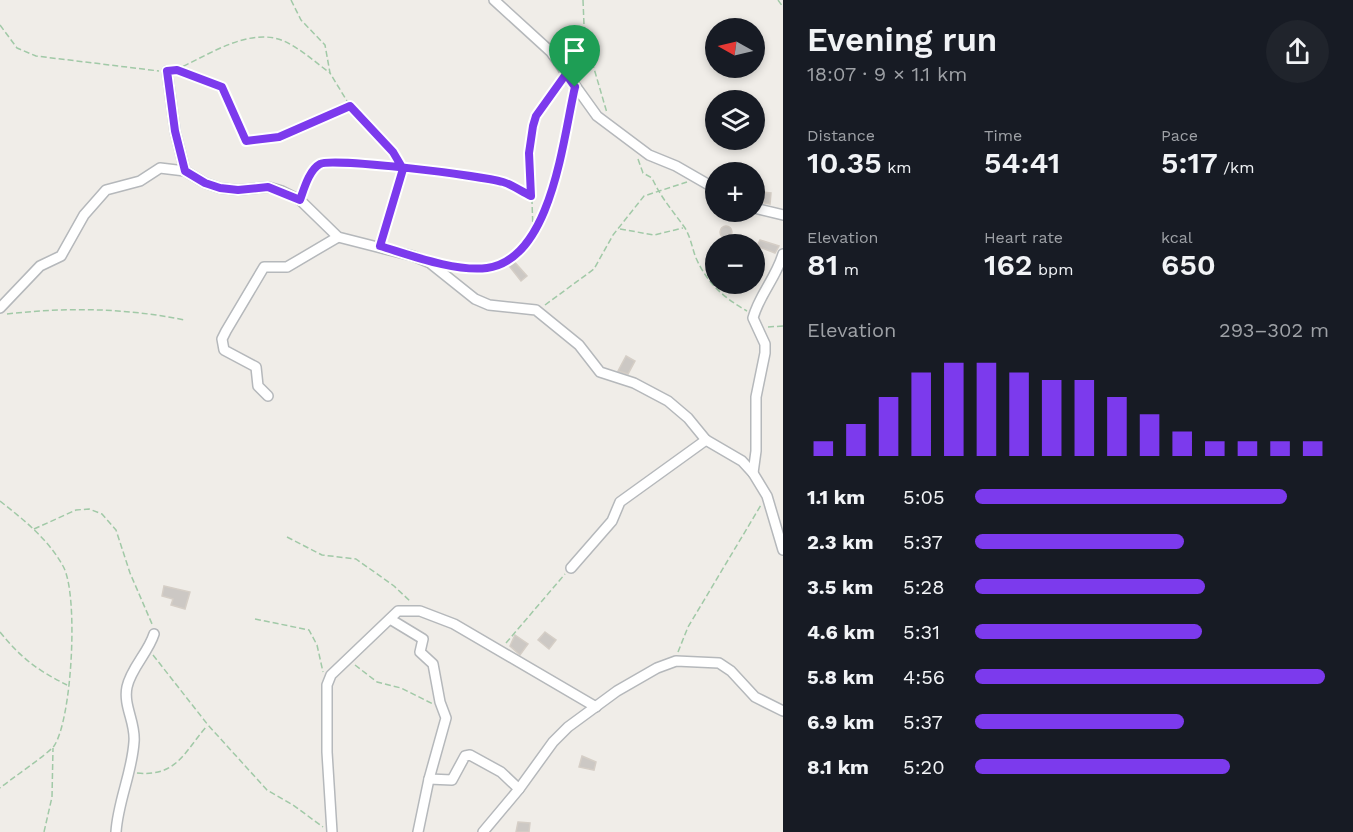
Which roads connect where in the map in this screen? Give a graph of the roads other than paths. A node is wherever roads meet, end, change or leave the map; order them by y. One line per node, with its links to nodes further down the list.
1 (494, 0): 4 (street)
2 (172, 70): 3 (street)
3 (185, 171): 7 (street); 9 (street)
4 (705, 183)
5 (765, 211): 6 (street)
6 (783, 215)
7 (338, 237): 10 (street); 11 (street)
8 (783, 254): 12 (street)
9 (0, 308)
10 (268, 396)
11 (706, 440): 12 (street); 14 (street)
12 (753, 472): 13 (street)
13 (783, 550)
14 (570, 568)
15 (390, 619): 17 (street); 19 (street); 22 (street)
16 (154, 634): 21 (street)
17 (596, 707): 18 (street); 20 (street)
18 (783, 711)
19 (429, 779): 20 (street); 23 (street)
20 (519, 789): 24 (street)
21 (116, 832)
22 (330, 832)
23 (418, 832)
24 (483, 832)

